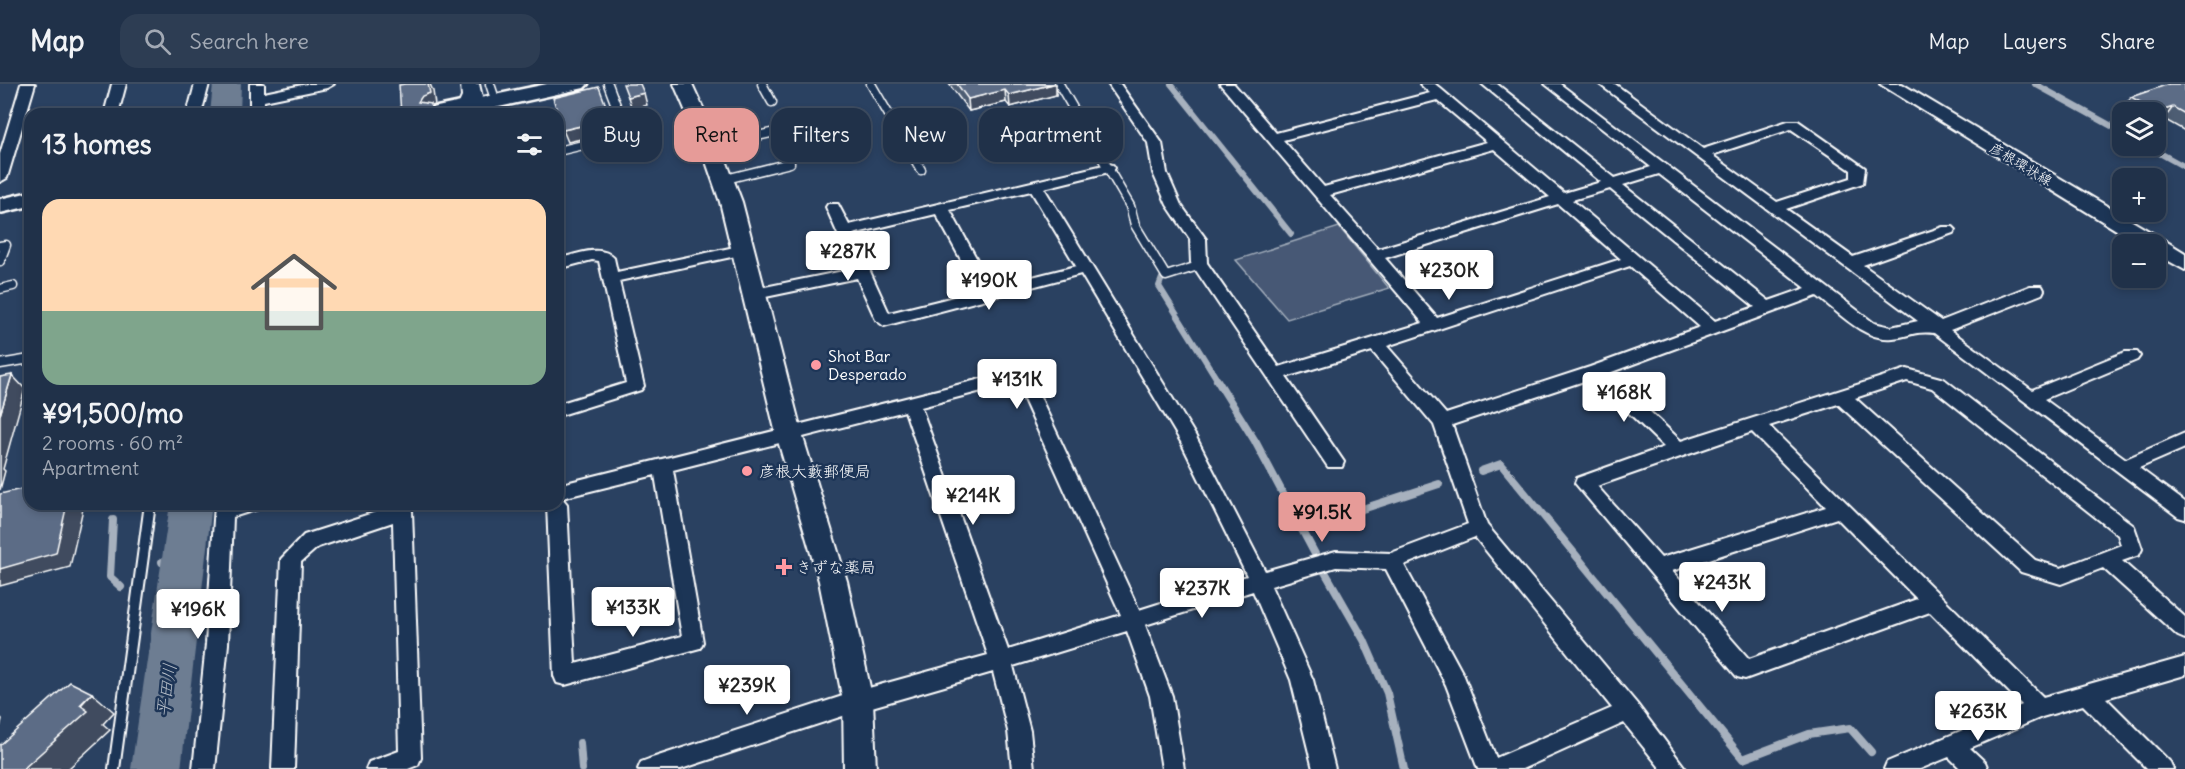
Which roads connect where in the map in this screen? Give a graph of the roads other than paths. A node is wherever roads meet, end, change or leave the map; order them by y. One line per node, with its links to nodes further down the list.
1 (28, 84): 42 (street)
2 (119, 84): 25 (street)
3 (202, 84): 26 (street)
4 (327, 84): 20 (street)
5 (470, 84): 28 (street)
6 (608, 84): 30 (lane)
7 (683, 84): 31 (street)
8 (762, 84): 24 (lane)
9 (870, 84): 41 (lane)
10 (1059, 84): 39 (lane)
11 (1248, 84): 19 (street)
12 (1427, 84): 22 (street)
13 (1490, 84): 44 (street)
14 (1552, 84): 40 (street)
15 (1606, 84): 36 (street)
16 (1889, 84): 55 (street, 彦根環状線)
17 (564, 85): 21 (main road)
18 (1112, 86): 65 (street)
19 (1229, 86): 32 (street)
20 (257, 91): 27 (street)
21 (533, 94): 23 (main road)
22 (1439, 95): 32 (street); 33 (street)
23 (499, 99): 29 (main road)
24 (772, 102)
25 (113, 108)
26 (196, 108)
27 (257, 108)
28 (468, 108)
29 (475, 108)
30 (617, 108)
31 (694, 108)
32 (1273, 138): 46 (street)
33 (1497, 144): 46 (street); 47 (street)
34 (582, 145): 35 (lane)
35 (564, 150)
36 (1701, 154): 50 (street); 50 (street)
37 (716, 162): 43 (street)
38 (790, 163): 43 (lane)
39 (1108, 168): 45 (street); 65 (lane)
40 (1662, 168): 44 (street); 71 (street)
41 (921, 170)
42 (0, 178)
43 (722, 180): 57 (street)
44 (1612, 183): 47 (street); 75 (street)
45 (1035, 185): 52 (street); 66 (street)
46 (1320, 194): 59 (street)
47 (1561, 199): 59 (street); 60 (street)
48 (24, 201): 51 (main road)
49 (833, 207): 54 (street)
50 (1776, 207): 63 (street)
51 (2, 208)
52 (941, 208): 54 (street); 74 (street)
53 (1948, 230): 63 (street)
54 (844, 231): 67 (street)
55 (2137, 234)
56 (0, 246): 61 (lane)
57 (744, 250): 68 (street); 73 (street)
58 (2166, 252): 64 (street, 彦根環状線)
59 (1373, 256): 76 (street)
60 (1633, 260): 76 (street); 77 (street)
61 (0, 261)
62 (564, 262): 68 (street)
63 (1853, 263): 78 (street)
64 (2185, 263)
65 (1201, 266): 84 (street)
66 (1086, 268): 74 (street); 107 (street)
67 (862, 272): 73 (street); 74 (street)
68 (610, 279): 88 (street)
69 (13, 286): 70 (lane)
70 (0, 289)
71 (1819, 290): 75 (street); 78 (street)
72 (2036, 290): 78 (street)
73 (756, 294): 91 (street)
74 (987, 294)
75 (1767, 308): 77 (street)
76 (1433, 324): 79 (street)
77 (1712, 328): 83 (street)
78 (1939, 328): 86 (street)
79 (1376, 344): 84 (street); 89 (street)
80 (2131, 356): 86 (street)
81 (24, 360): 82 (lane)
82 (0, 364)
83 (1596, 371): 89 (street); 93 (street)
84 (1274, 374): 94 (street)
85 (1840, 395): 90 (street); 104 (street); 104 (street)
86 (2030, 398): 96 (street)
87 (910, 403): 91 (street); 109 (street); 111 (street)
88 (564, 408)
89 (1442, 422): 103 (street)
90 (1756, 425): 93 (street); 98 (street)
91 (789, 434): 95 (street); 114 (street)
92 (2185, 440): 96 (street)
93 (1678, 449): 106 (street)
94 (1335, 462)
95 (663, 467): 97 (street); 101 (street)
96 (2125, 467): 102 (street)
97 (564, 491)
98 (1842, 509): 106 (street); 108 (street)
99 (149, 510): 119 (lane)
100 (224, 510): 120 (street)
101 (557, 510)
102 (2185, 512)
103 (1479, 528): 105 (street); 116 (street)
104 (2106, 559): 110 (street)
105 (1392, 561): 107 (street); 128 (street)
106 (1659, 567): 108 (street)
107 (1259, 581): 109 (street); 127 (street)
108 (1934, 602): 115 (street)
109 (1133, 620): 111 (street); 126 (street)
110 (2185, 630)
111 (1001, 661): 114 (street); 125 (street)
112 (2185, 666): 113 (street)
113 (2088, 695): 115 (street); 133 (street)
114 (858, 701): 118 (street); 124 (street)
115 (2039, 708): 117 (street)
116 (1629, 711): 129 (street); 130 (street)
117 (1951, 744): 131 (street); 132 (street)
118 (684, 763): 123 (street)
119 (114, 769)
120 (204, 769)
121 (283, 769): 122 (street)
122 (377, 769)
123 (649, 769)
124 (861, 769)
125 (1023, 769)
126 (1173, 769)
127 (1324, 769)
128 (1489, 769)
129 (1497, 769)
130 (1675, 769)
131 (1895, 769)
132 (1977, 769)
133 (2162, 769)

